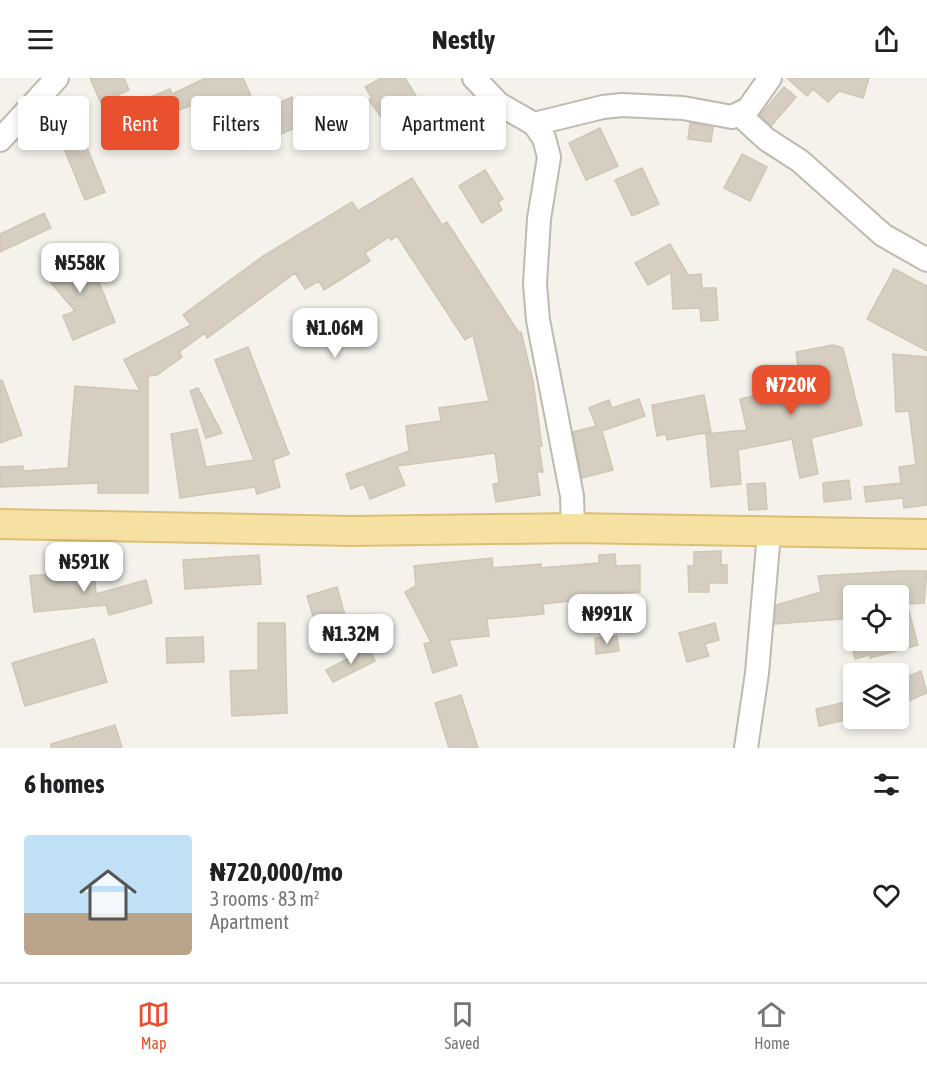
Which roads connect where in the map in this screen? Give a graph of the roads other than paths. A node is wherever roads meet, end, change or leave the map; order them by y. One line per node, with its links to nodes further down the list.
1 (57, 78): 7 (street)
2 (474, 78): 6 (street)
3 (770, 78): 5 (street)
4 (580, 114): 5 (street); 6 (street); 8 (street)
5 (740, 115): 9 (street)
6 (534, 124): 8 (street)
7 (0, 140)
8 (549, 157): 11 (street)
9 (927, 260)
10 (0, 524): 11 (main road)
11 (573, 528): 12 (main road)
12 (769, 533): 13 (main road); 14 (street)
13 (927, 534)
14 (746, 748)

